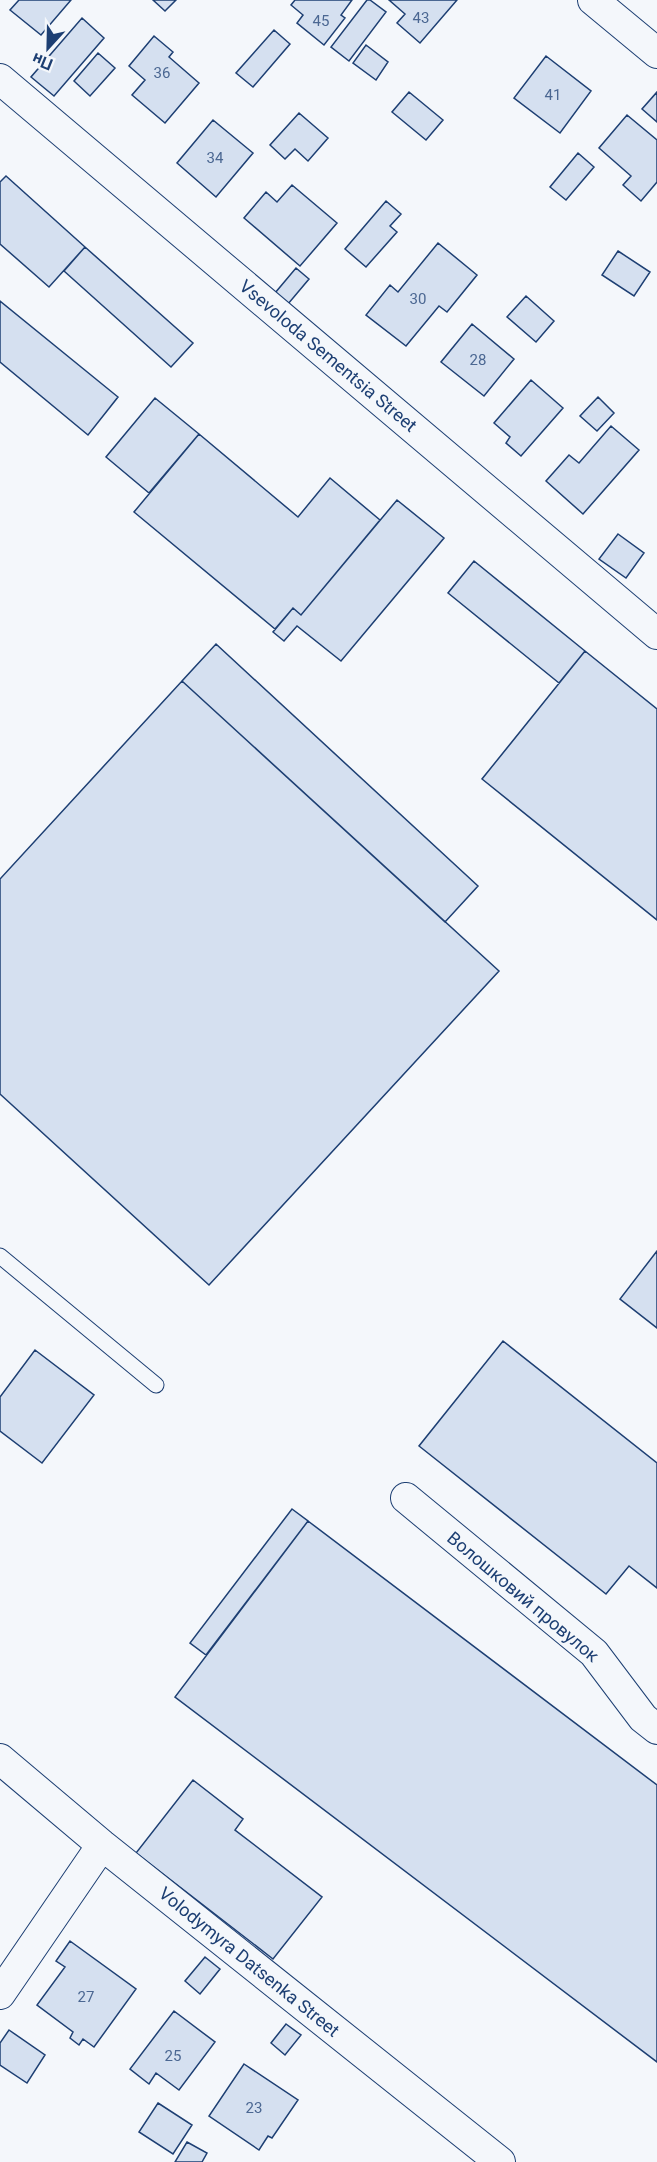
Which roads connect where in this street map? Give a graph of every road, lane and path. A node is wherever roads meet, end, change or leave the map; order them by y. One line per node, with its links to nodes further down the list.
1 (593, 0): 2 (street)
2 (657, 53)
3 (0, 79): 4 (street, Vsevoloda Sementsia Street)
4 (657, 634)
5 (0, 1256): 6 (lane)
6 (156, 1385)
7 (406, 1498): 8 (street, Волошковий провулок)
8 (657, 1729)
9 (0, 1759): 10 (street, Volodymyra Datsenka Street)
10 (102, 1845): 11 (street); 12 (street, Volodymyra Datsenka Street)
11 (0, 1994)
12 (500, 2162)

